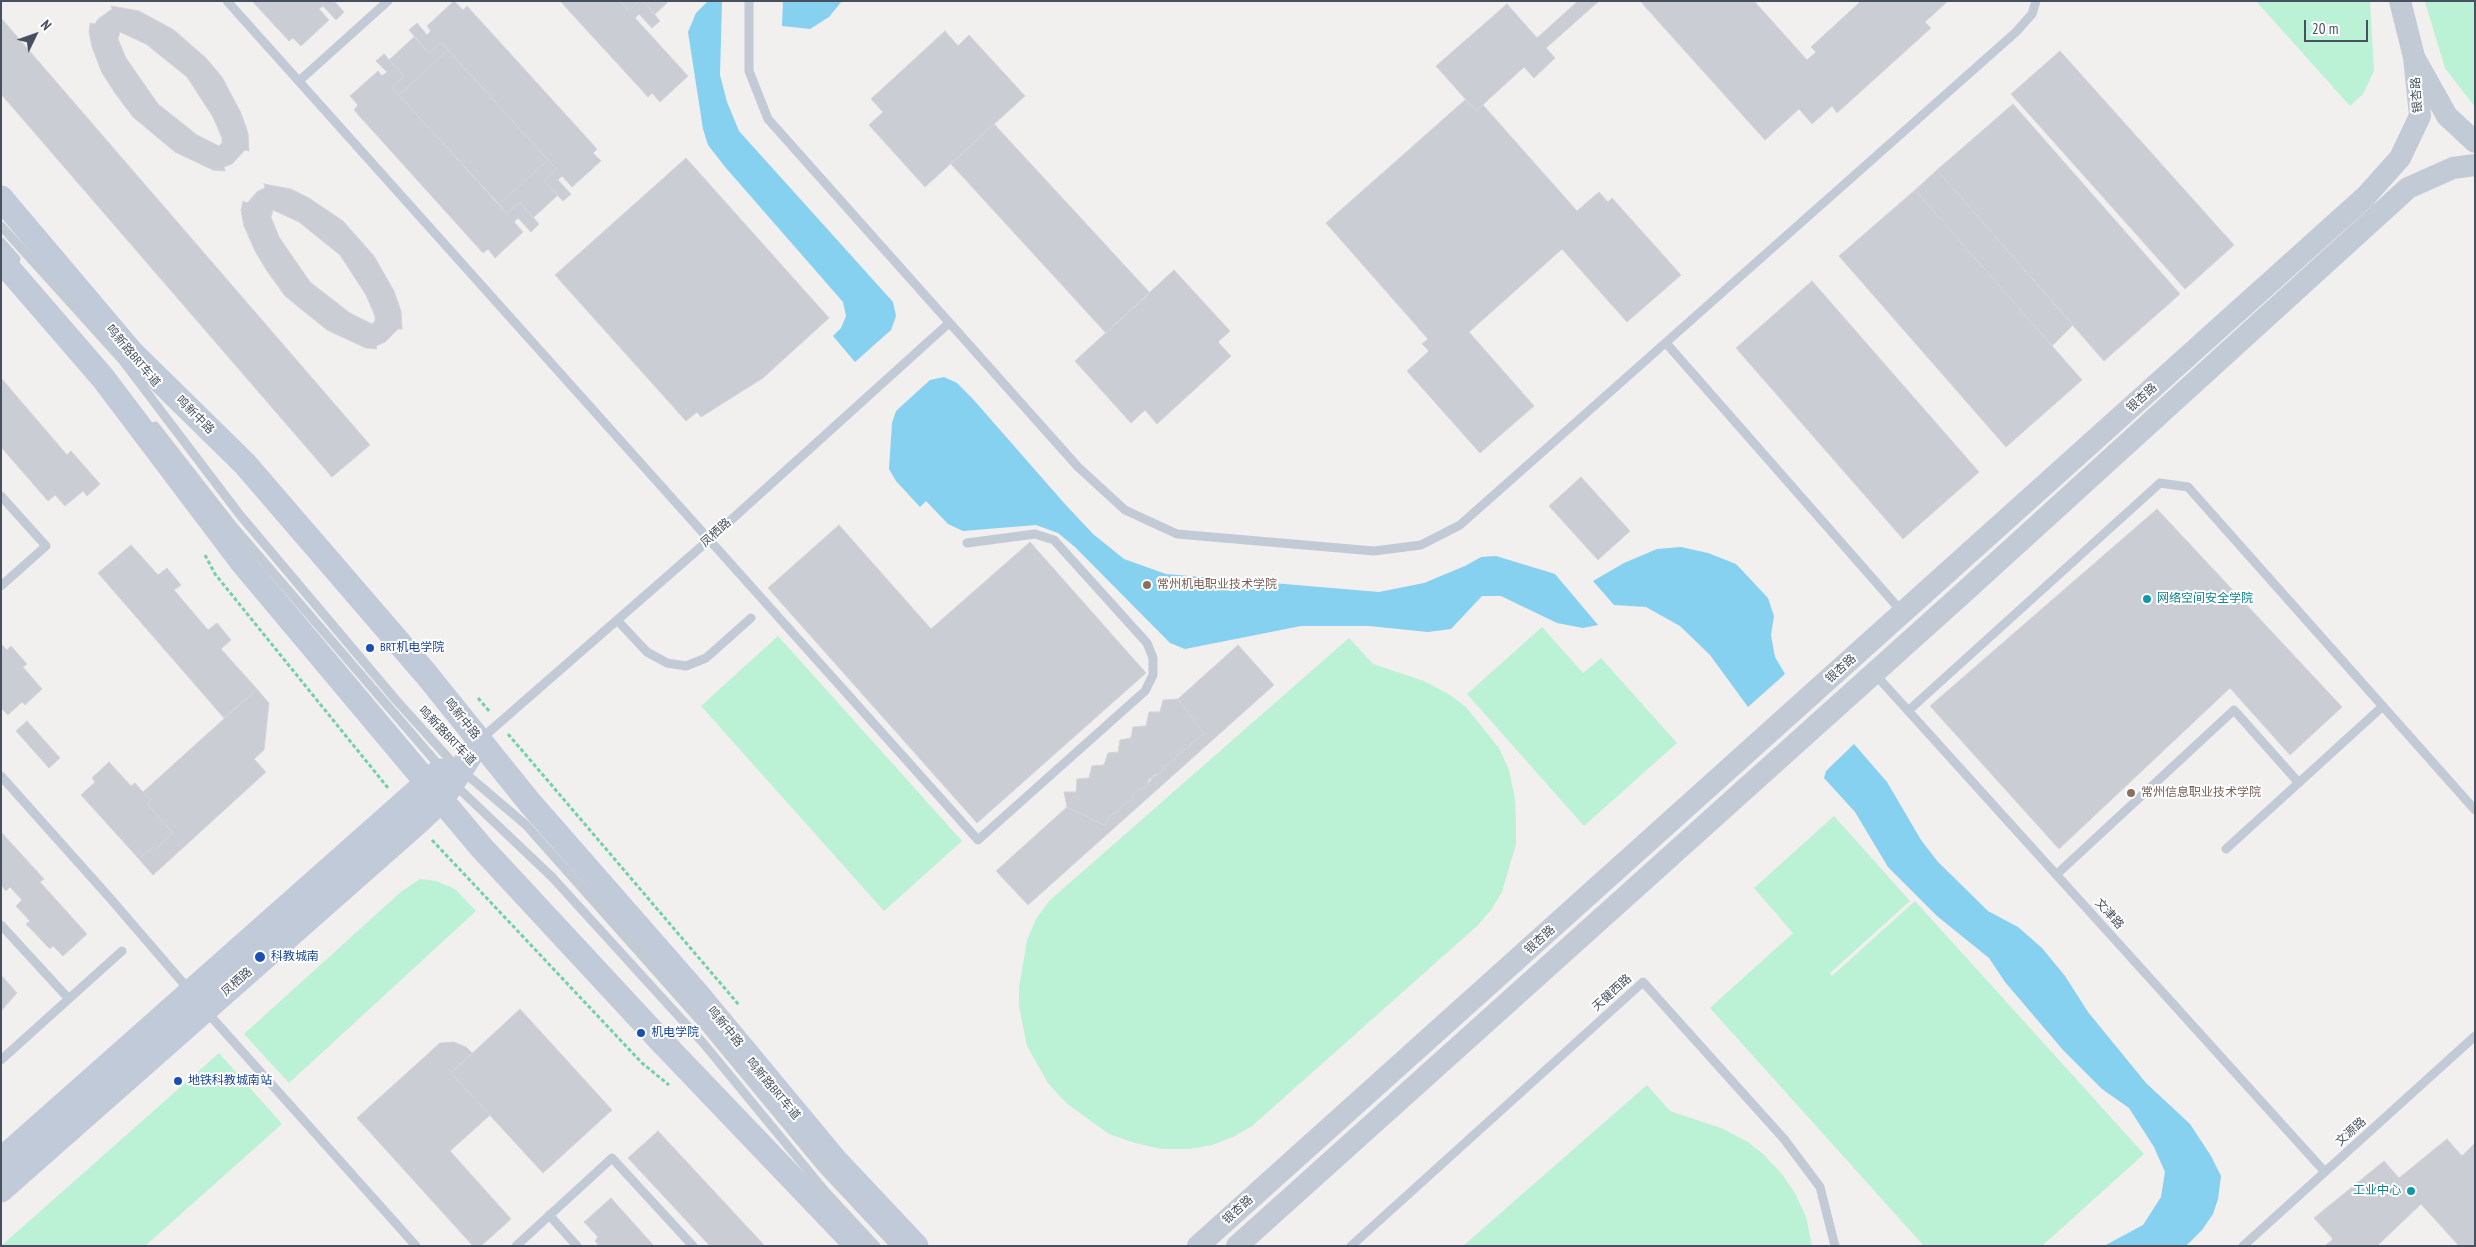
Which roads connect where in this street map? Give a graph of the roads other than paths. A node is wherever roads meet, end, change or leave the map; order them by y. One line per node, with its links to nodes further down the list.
1 (227, 1): 7 (lane)
2 (388, 1): 7 (lane)
3 (749, 1): 14 (lane)
4 (2036, 1): 15 (lane)
5 (2400, 1): 6 (street)
6 (2414, 57): 8 (street); 21 (street, 银杏路)
7 (299, 81): 18 (lane)
8 (2475, 142)
9 (2475, 165): 24 (street, 银杏路)
10 (1, 198): 27 (main road, 鸣新中路)
11 (1, 226): 29 (lane, 鸣新路BRT车道)
12 (1, 242): 13 (lane)
13 (11, 262): 29 (main road)
14 (950, 323): 15 (lane); 18 (lane, 凤栖路)
15 (1666, 343): 21 (lane)
16 (149, 418): 29 (lane, 鸣新路BRT车道)
17 (1, 496): 20 (lane)
18 (710, 539): 19 (lane); 23 (lane, 凤栖路)
19 (967, 543)
20 (1, 586)
21 (1903, 613): 53 (street, 银杏路)
22 (751, 618): 23 (lane)
23 (617, 620): 27 (lane, 凤栖路)
24 (1874, 673): 26 (lane, 文津路); 54 (street, 银杏路)
25 (2383, 706): 26 (lane); 30 (lane); 31 (lane)
26 (1908, 710): 33 (lane, 文津路)
27 (480, 740): 29 (main road, 凤栖路); 52 (main road, 鸣新中路)
28 (1, 776): 37 (lane)
29 (446, 777): 37 (main road, 凤栖路); 43 (lane, 鸣新路BRT车道); 45 (main road); 51 (lane, 鸣新路BRT车道)
30 (2300, 783): 32 (lane); 33 (lane)
31 (2475, 810)
32 (2226, 849)
33 (2057, 874): 41 (lane, 文津路)
34 (1, 925): 36 (lane)
35 (122, 951): 36 (lane)
36 (69, 999): 39 (lane)
37 (198, 1001): 40 (main road, 凤栖路); 42 (main road, 凤栖路); 46 (lane)
38 (2475, 1036): 41 (lane, 文源路)
39 (1, 1060)
40 (1, 1160)
41 (2325, 1172): 57 (lane, 文源路)
42 (1, 1190)
43 (826, 1191): 45 (lane); 50 (lane, 鸣新路BRT车道)
44 (549, 1215): 47 (lane); 48 (lane); 49 (lane)
45 (852, 1241)
46 (416, 1246)
47 (516, 1246)
48 (577, 1246)
49 (693, 1246)
50 (876, 1246)
51 (895, 1246)
52 (916, 1246)
53 (1198, 1246)
54 (1237, 1246)
55 (1351, 1246): 56 (lane, 天健西路)
56 (1835, 1246)
57 (2243, 1246)

